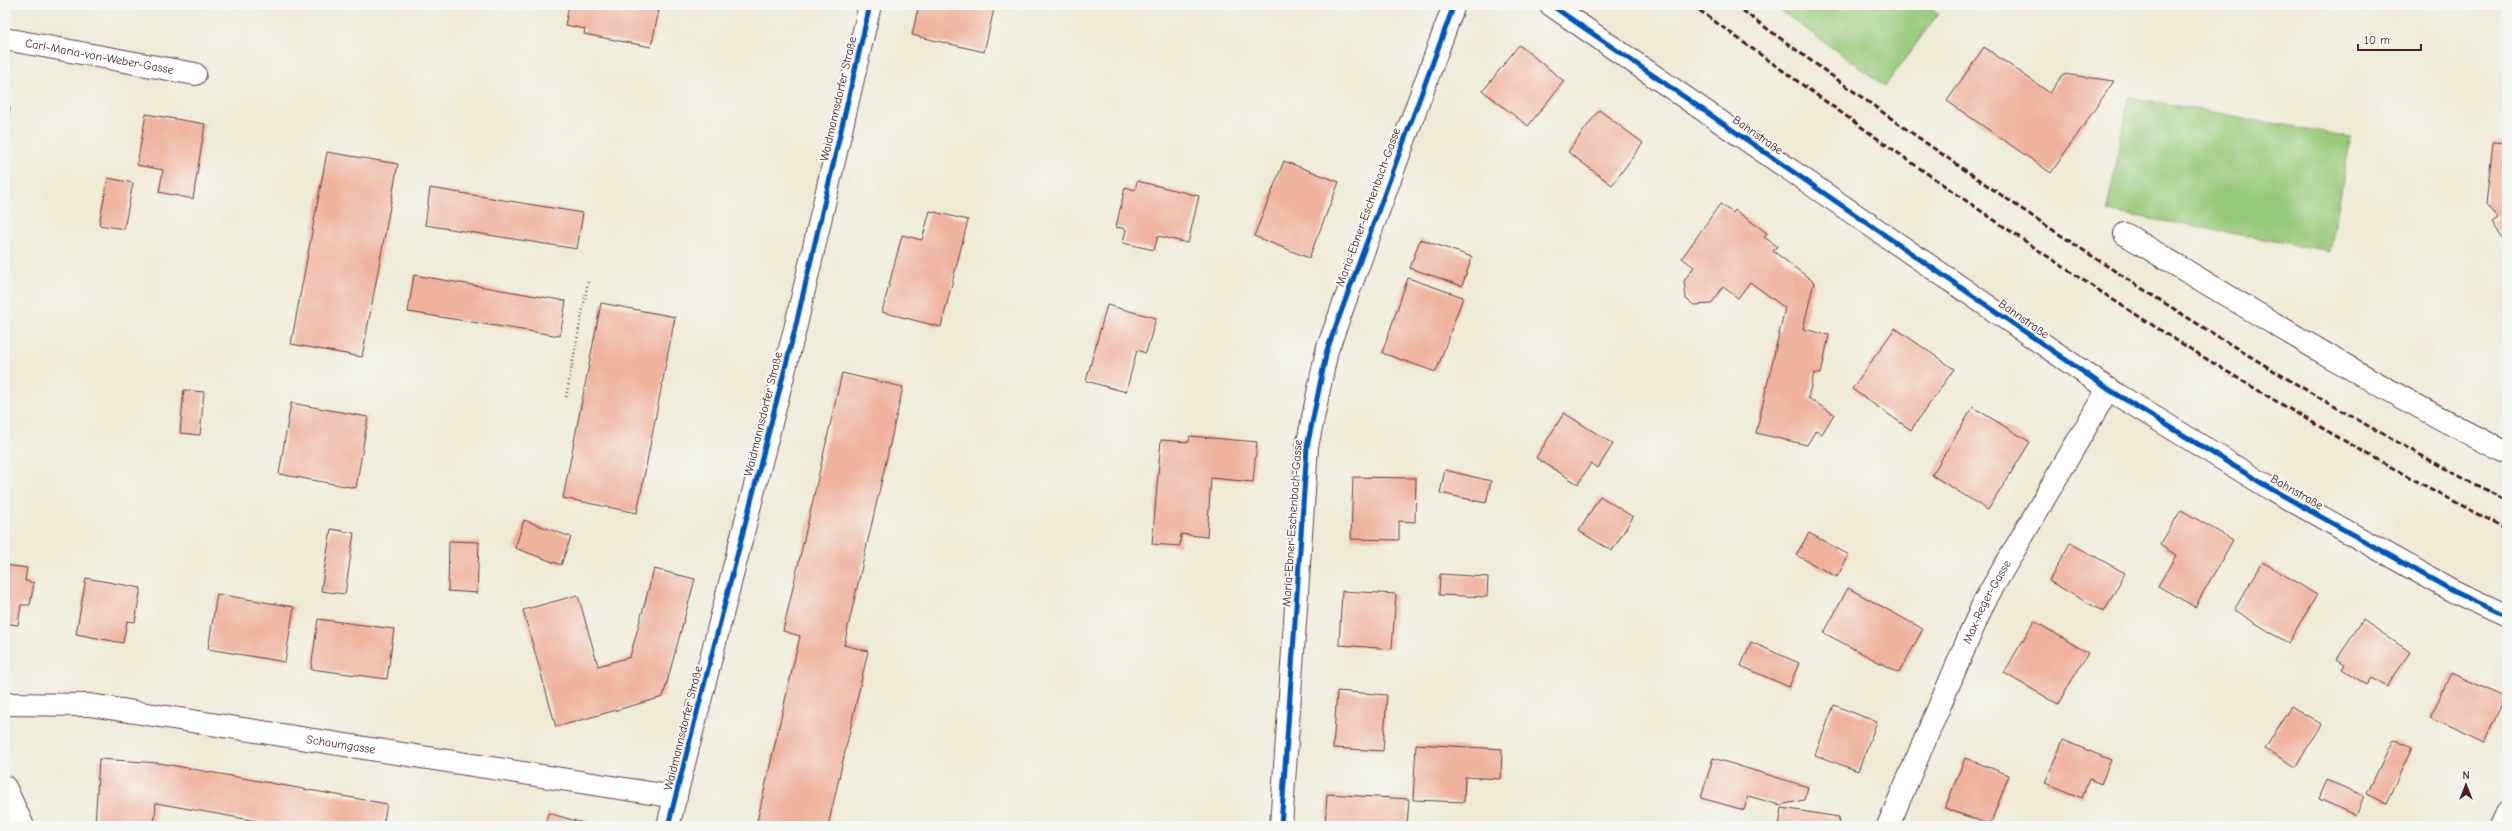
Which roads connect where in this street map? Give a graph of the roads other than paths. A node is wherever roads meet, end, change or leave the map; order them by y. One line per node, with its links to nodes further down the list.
1 (870, 5): 12 (street, Waidmannsdorfer Straße)
2 (1454, 5): 16 (street, Maria-Ebner-Eschenbach-Gasse)
3 (1551, 5): 7 (street, Bahnstraße)
4 (5, 39): 5 (street, Carl-Maria-von-Weber-Gasse)
5 (195, 74)
6 (2125, 234): 8 (street)
7 (2108, 389): 9 (street, Bahnstraße); 17 (street, Max-Reger-Gasse)
8 (2507, 453)
9 (2507, 616)
10 (5, 704): 12 (street, Schaumgasse)
11 (5, 786): 14 (street)
12 (676, 797): 15 (street, Waidmannsdorfer Straße)
13 (2507, 813): 18 (street)
14 (23, 826)
15 (668, 826)
16 (1281, 826)
17 (1888, 826)
18 (2501, 826)

